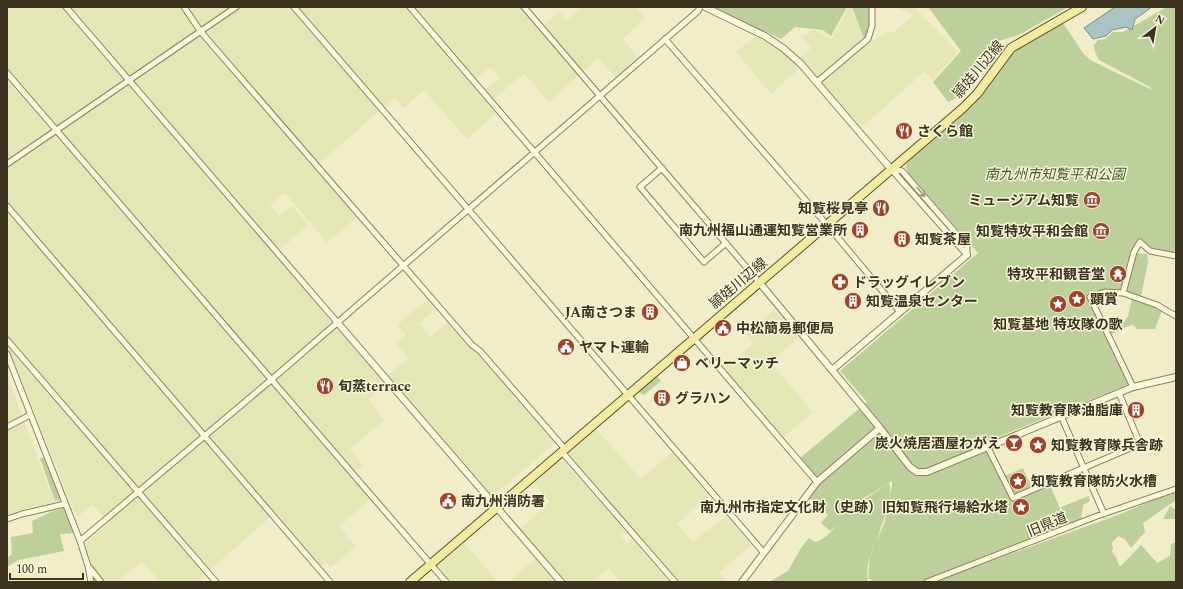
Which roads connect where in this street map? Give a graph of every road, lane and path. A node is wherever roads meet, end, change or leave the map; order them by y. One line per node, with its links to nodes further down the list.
1 (66, 7): 14 (street)
2 (184, 7): 11 (street)
3 (236, 7): 11 (street)
4 (294, 7): 23 (street)
5 (410, 7): 18 (street)
6 (524, 7): 16 (street)
7 (700, 7): 12 (street)
8 (705, 7): 15 (street)
9 (872, 7): 15 (street)
10 (1082, 7): 21 (main road, 頴娃川辺線)
11 (201, 32): 14 (street); 28 (street)
12 (665, 39): 16 (street); 24 (street)
13 (7, 73): 17 (street)
14 (129, 81): 17 (street); 33 (street)
15 (817, 82): 21 (street)
16 (600, 96): 18 (street); 20 (street)
17 (57, 130): 19 (street); 39 (street)
18 (535, 153): 23 (street); 34 (street)
19 (7, 164)
20 (662, 168): 25 (street); 25 (street)
21 (892, 169): 24 (main road, 頴娃川辺線); 26 (street)
22 (7, 206): 47 (street)
23 (468, 210): 28 (street); 42 (street)
24 (826, 224): 29 (main road, 頴娃川辺線); 31 (street)
25 (726, 243): 29 (street)
26 (967, 255): 31 (street)
27 (1176, 256): 30 (street)
28 (403, 266): 33 (street); 49 (street)
29 (759, 282): 34 (main road, 頴娃川辺線); 37 (street)
30 (1123, 293): 32 (street); 40 (street)
31 (900, 312): 37 (street)
32 (1176, 316)
33 (337, 322): 39 (street); 55 (street)
34 (693, 338): 42 (main road, 頴娃川辺線); 51 (street)
35 (7, 340): 53 (street)
36 (7, 354): 43 (street)
37 (832, 370): 46 (street)
38 (1176, 377): 40 (street)
39 (271, 380): 47 (street); 60 (street)
40 (1133, 387): 41 (street)
41 (1119, 393): 44 (street); 50 (street)
42 (628, 395): 49 (main road, 頴娃川辺線); 59 (street)
43 (30, 415): 45 (street); 54 (street)
44 (1061, 416): 48 (street); 50 (street)
45 (7, 427)
46 (880, 428): 48 (street); 51 (street)
47 (204, 436): 53 (street); 65 (street)
48 (987, 446): 50 (street)
49 (563, 450): 55 (main road, 頴娃川辺線); 69 (street)
50 (1083, 468): 56 (street)
51 (817, 482): 59 (street)
52 (1176, 489): 56 (street, 旧県道)
53 (139, 492): 58 (street); 64 (street)
54 (65, 504): 57 (street); 58 (street)
55 (496, 507): 60 (main road, 頴娃川辺線); 68 (street)
56 (1104, 514): 71 (street, 旧県道)
57 (7, 519)
58 (80, 541): 61 (street)
59 (764, 553): 70 (street)
60 (431, 565): 66 (main road, 頴娃川辺線); 67 (street)
61 (88, 566): 62 (street); 63 (street)
62 (91, 582)
63 (102, 582)
64 (216, 582)
65 (330, 582)
66 (410, 582)
67 (446, 582)
68 (561, 582)
69 (675, 582)
70 (742, 582)
71 (927, 582)

